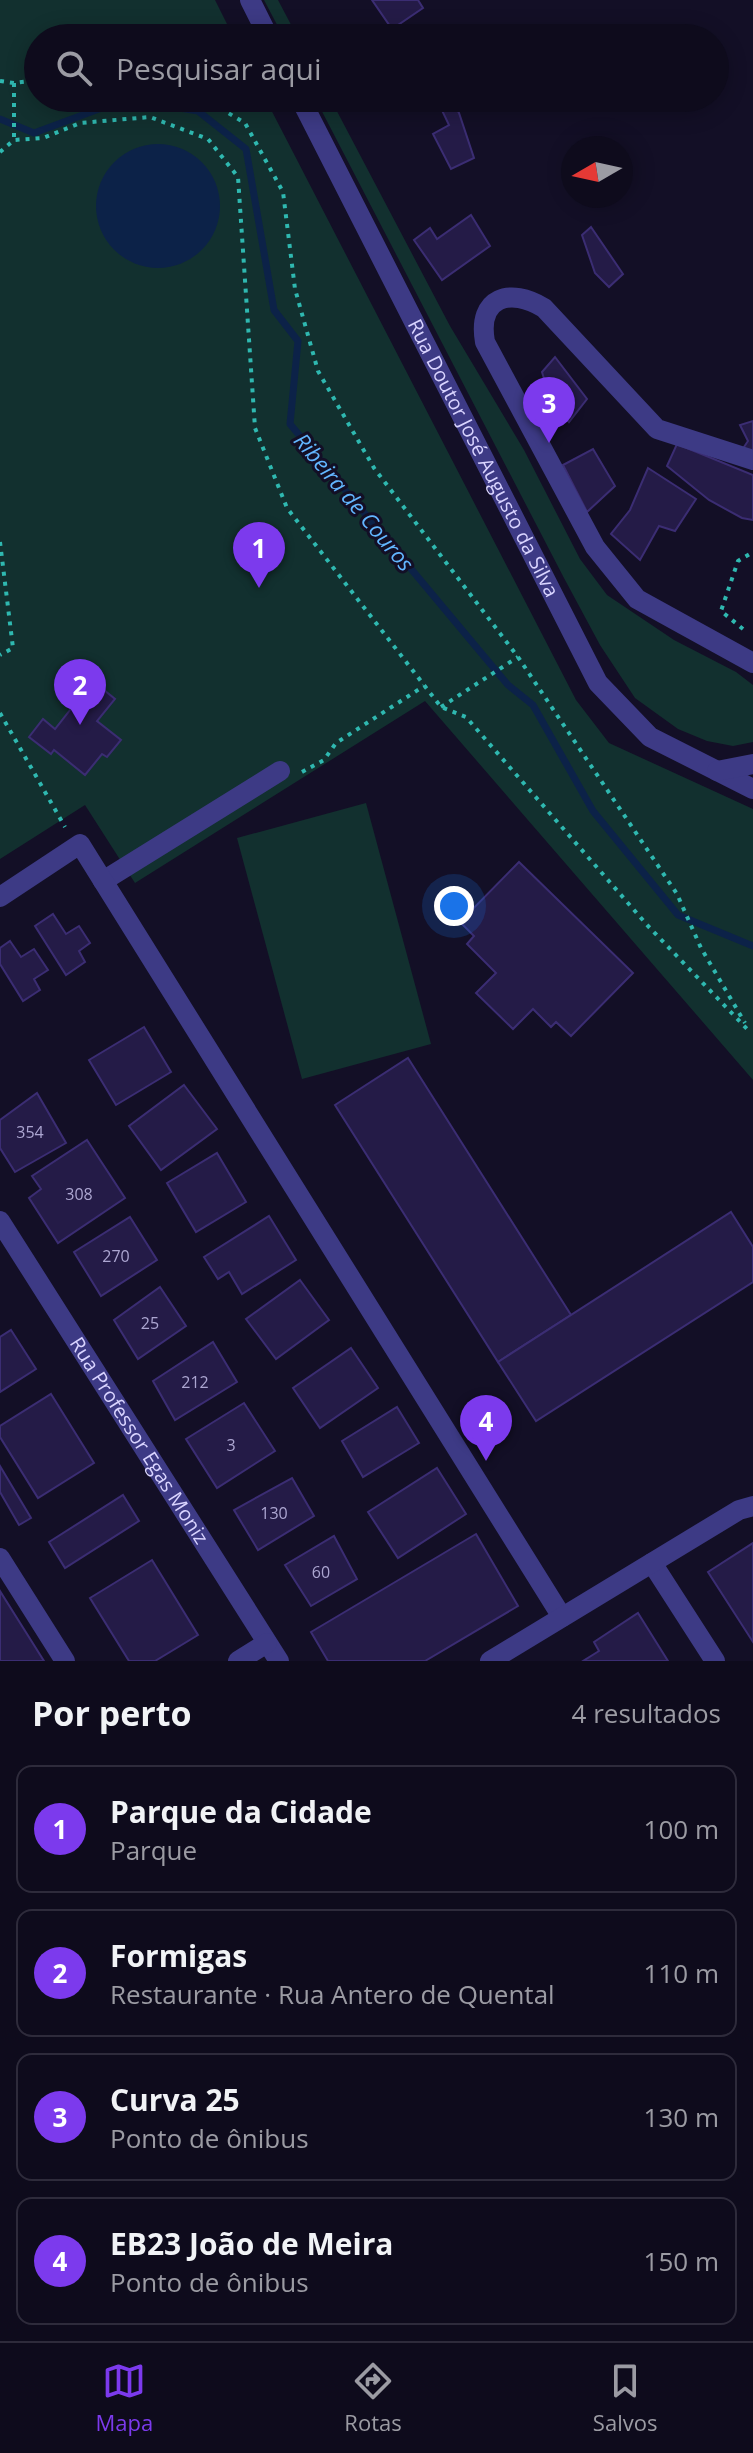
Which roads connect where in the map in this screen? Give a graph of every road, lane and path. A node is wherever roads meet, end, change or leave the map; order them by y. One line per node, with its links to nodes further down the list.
1 (250, 0): 2 (street)
2 (262, 24)
3 (0, 81): 5 (path)
4 (24, 82): 5 (path)
5 (14, 83): 8 (path)
6 (227, 112): 15 (path)
7 (307, 112): 21 (street, Rua Doutor José Augusto da Silva)
8 (14, 140): 9 (path); 17 (path)
9 (0, 152)
10 (753, 460): 16 (street)
11 (0, 542): 14 (path)
12 (753, 552): 13 (path)
13 (745, 631)
14 (0, 655)
15 (518, 657): 18 (path); 27 (path)
16 (753, 663)
17 (425, 685): 18 (path); 22 (path)
18 (441, 707): 27 (path)
19 (0, 713): 24 (path)
20 (753, 764): 21 (street)
21 (717, 771): 23 (street, Rua Doutor José Augusto da Silva)
22 (290, 772): 25 (street)
23 (753, 789)
24 (76, 846): 25 (street); 26 (street)
25 (103, 881): 32 (street)
26 (0, 897)
27 (751, 1033)
28 (0, 1221): 33 (street, Rua Professor Egas Moniz)
29 (753, 1506): 31 (street)
30 (0, 1558): 34 (street)
31 (652, 1563): 32 (street); 38 (street)
32 (562, 1617): 37 (street)
33 (267, 1643): 35 (street); 36 (street, Rua Professor Egas Moniz)
34 (65, 1661)
35 (238, 1661)
36 (279, 1661)
37 (490, 1661)
38 (715, 1661)

